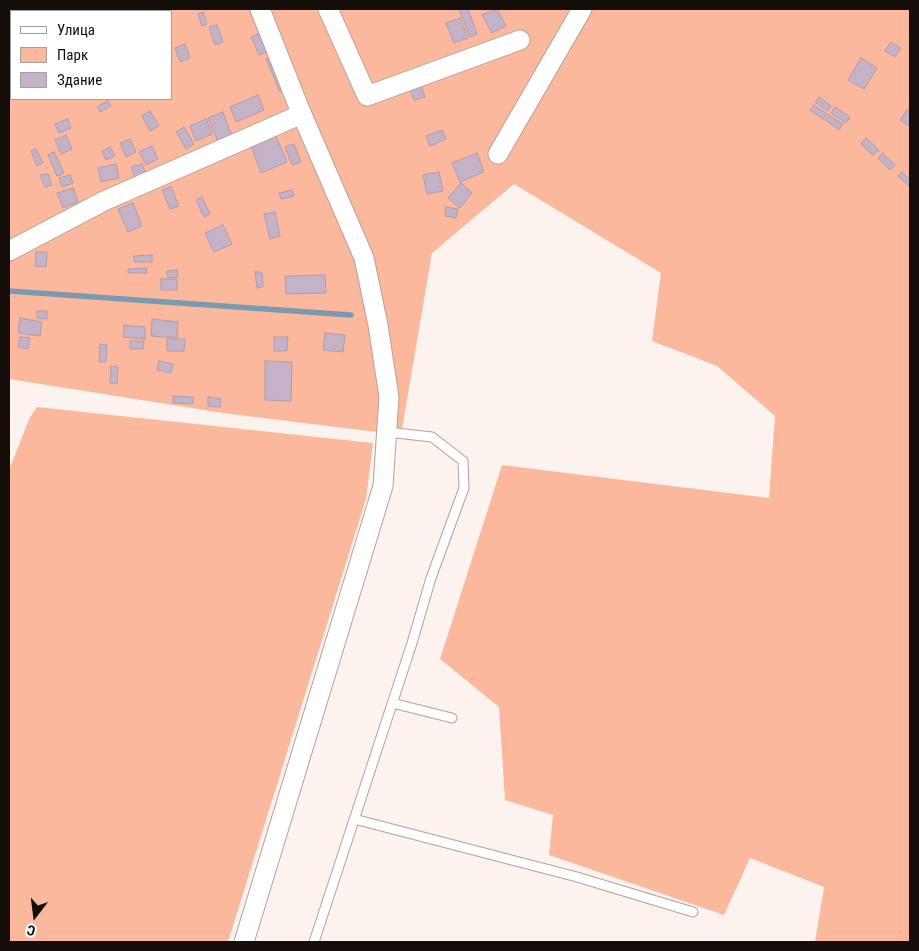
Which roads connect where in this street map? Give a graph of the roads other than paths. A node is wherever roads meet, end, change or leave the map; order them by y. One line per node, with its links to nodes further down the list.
1 (260, 9): 5 (street)
2 (328, 9): 4 (street)
3 (582, 9): 6 (street)
4 (520, 40)
5 (302, 114): 7 (street); 8 (street)
6 (498, 154)
7 (9, 251)
8 (387, 432): 9 (lane); 14 (street)
9 (392, 703): 10 (lane); 11 (lane)
10 (452, 718)
11 (354, 819): 12 (lane); 13 (lane)
12 (694, 912)
13 (318, 941)
14 (244, 942)

